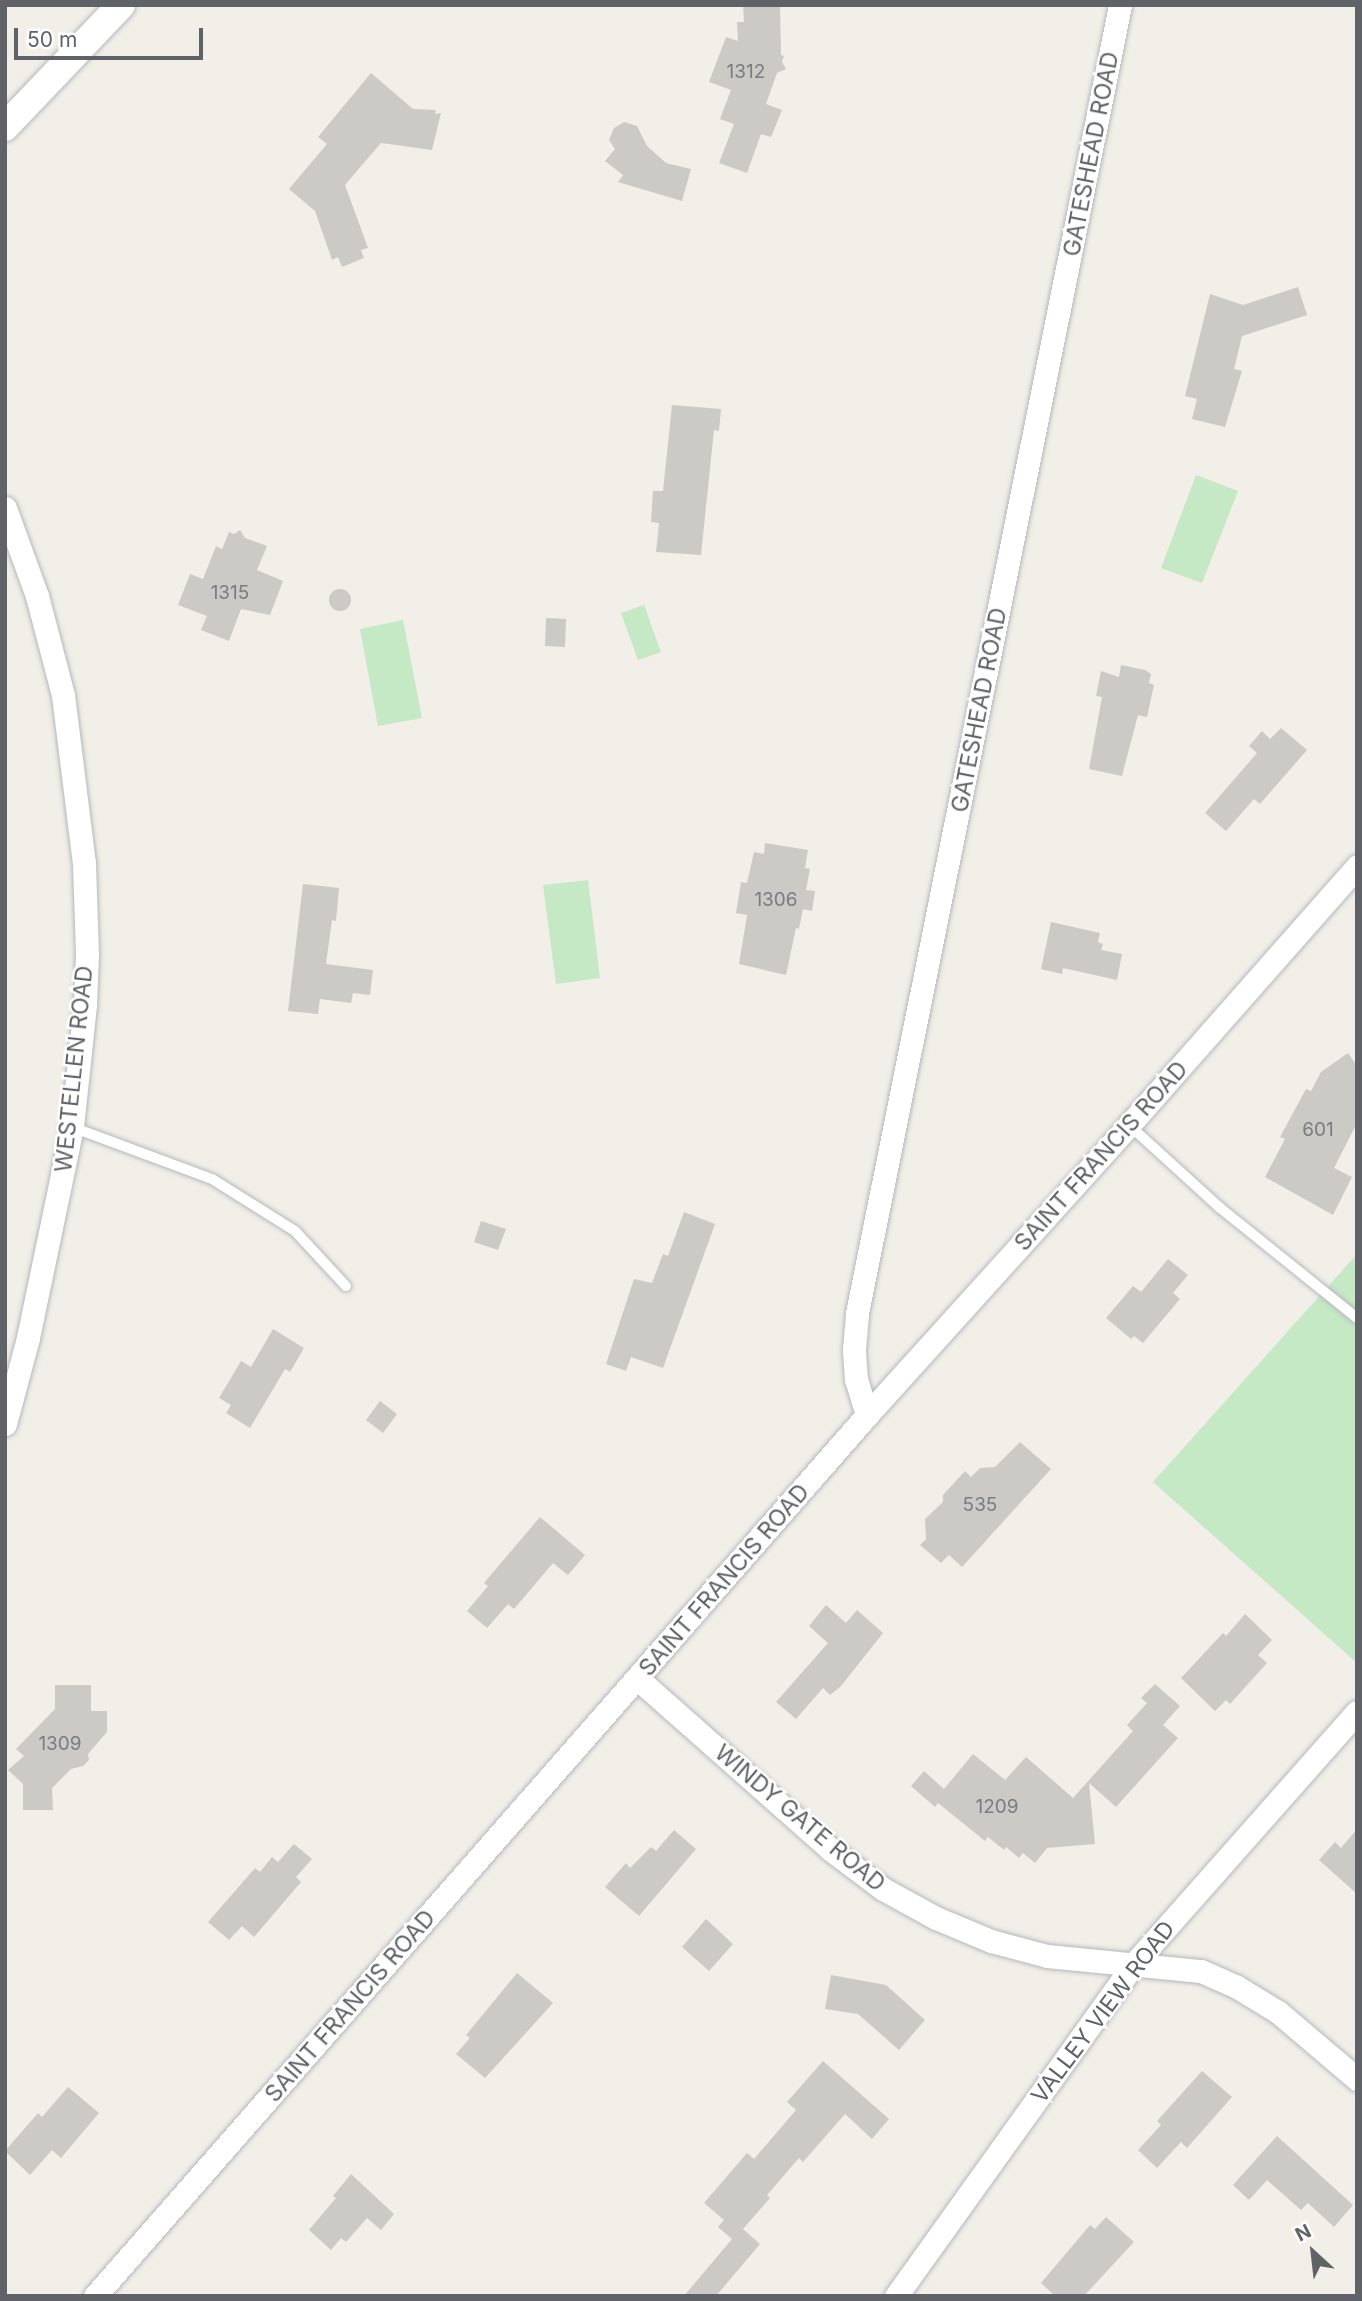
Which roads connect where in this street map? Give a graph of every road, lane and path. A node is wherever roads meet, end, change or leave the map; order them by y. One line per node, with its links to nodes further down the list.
1 (121, 5): 3 (street)
2 (1120, 5): 10 (street, GATESHEAD ROAD)
3 (5, 127)
4 (5, 508): 7 (street, WESTELLEN ROAD)
5 (1357, 866): 6 (street, SAINT FRANCIS ROAD)
6 (1129, 1125): 9 (lane); 10 (street, SAINT FRANCIS ROAD)
7 (72, 1127): 8 (lane); 11 (street, WESTELLEN ROAD)
8 (346, 1286)
9 (1357, 1318)
10 (867, 1415): 12 (street, SAINT FRANCIS ROAD)
11 (5, 1423)
12 (638, 1679): 14 (street, WINDY GATE ROAD); 16 (street, SAINT FRANCIS ROAD)
13 (1357, 1712): 14 (street, VALLEY VIEW ROAD)
14 (1133, 1965): 15 (street, WINDY GATE ROAD); 17 (street, VALLEY VIEW ROAD)
15 (1357, 2079)
16 (95, 2296)
17 (896, 2296)

